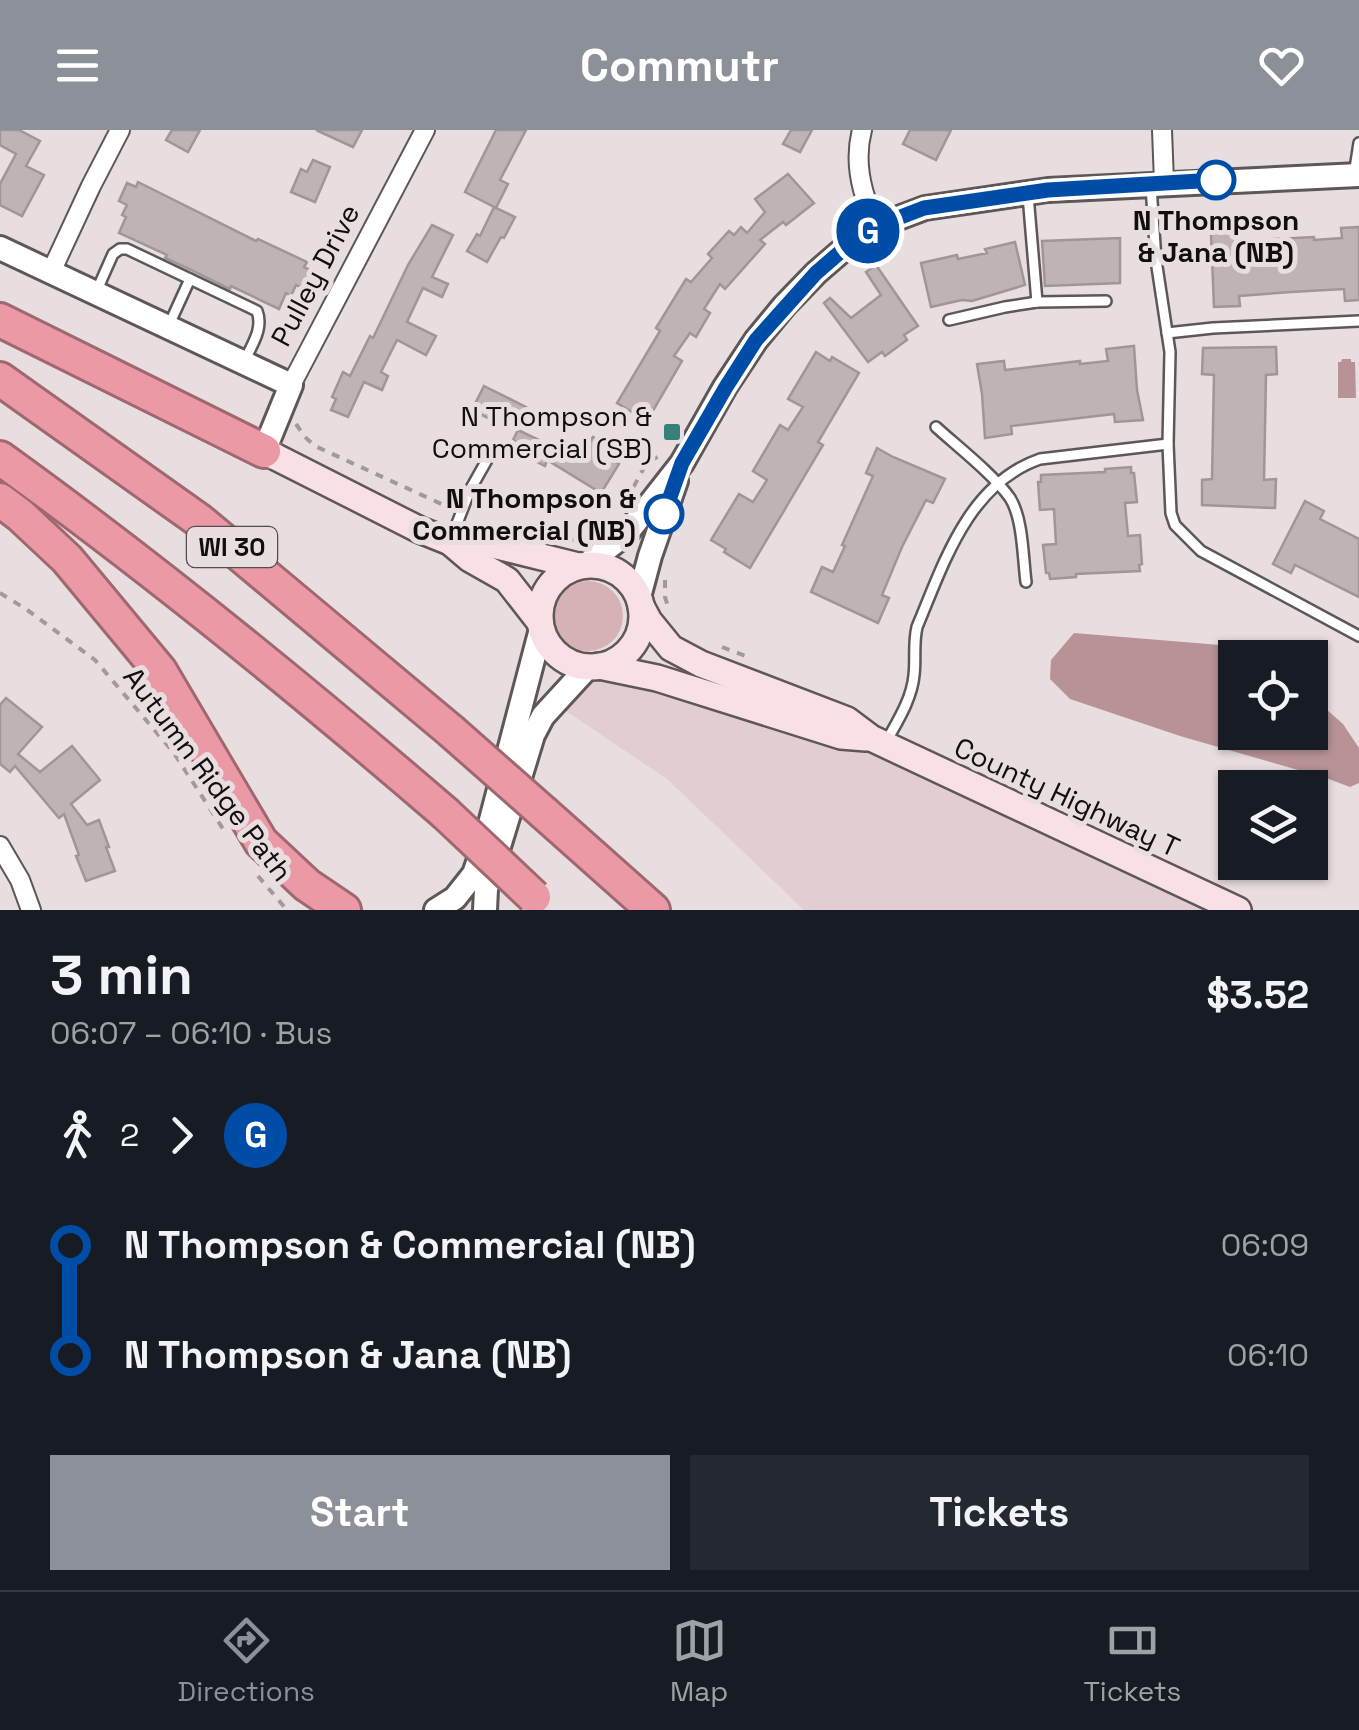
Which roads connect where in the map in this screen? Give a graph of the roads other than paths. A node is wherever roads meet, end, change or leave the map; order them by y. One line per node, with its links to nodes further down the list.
1 (120, 130): 11 (street)
2 (425, 130): 23 (street, Pulley Drive)
3 (862, 130): 9 (street)
4 (1162, 130): 7 (street)
5 (1359, 144): 6 (lane)
6 (1356, 175): 7 (street)
7 (1157, 183): 8 (street); 20 (lane)
8 (1028, 193): 9 (street); 15 (lane)
9 (878, 226): 29 (street)
10 (0, 248): 11 (street)
11 (51, 272): 13 (street)
12 (190, 280): 13 (lane); 19 (lane); 21 (lane)
13 (96, 293): 19 (street)
14 (1106, 301): 15 (lane)
15 (1037, 302): 17 (lane)
16 (0, 320): 27 (highway)
17 (949, 320)
18 (1359, 321): 20 (lane)
19 (168, 327): 21 (street)
20 (1167, 333): 25 (lane)
21 (244, 362): 23 (street)
22 (0, 380): 46 (highway, WI 30, bridge)
23 (292, 385): 27 (street, Pulley Drive)
24 (936, 428): 30 (lane)
25 (1168, 444): 30 (lane); 37 (lane)
26 (492, 450): 32 (lane)
27 (264, 452): 32 (main road)
28 (0, 458): 41 (highway, WI 30, bridge)
29 (682, 463): 33 (street); 35 (street)
30 (998, 484): 34 (lane); 39 (lane)
31 (0, 500): 43 (highway)
32 (450, 542): 33 (main road); 36 (main road)
33 (582, 565): 35 (main road); 36 (main road)
34 (1026, 582)
35 (640, 602): 38 (main road); 39 (main road, County Highway T)
36 (540, 625): 38 (main road); 44 (street)
37 (1359, 636)
38 (594, 667): 39 (main road, County Highway T); 45 (street)
39 (878, 742): 47 (main road, County Highway T)
40 (0, 846): 42 (street)
41 (541, 903)
42 (31, 910)
43 (344, 910)
44 (436, 910)
45 (484, 910)
46 (653, 910)
47 (1238, 910)

